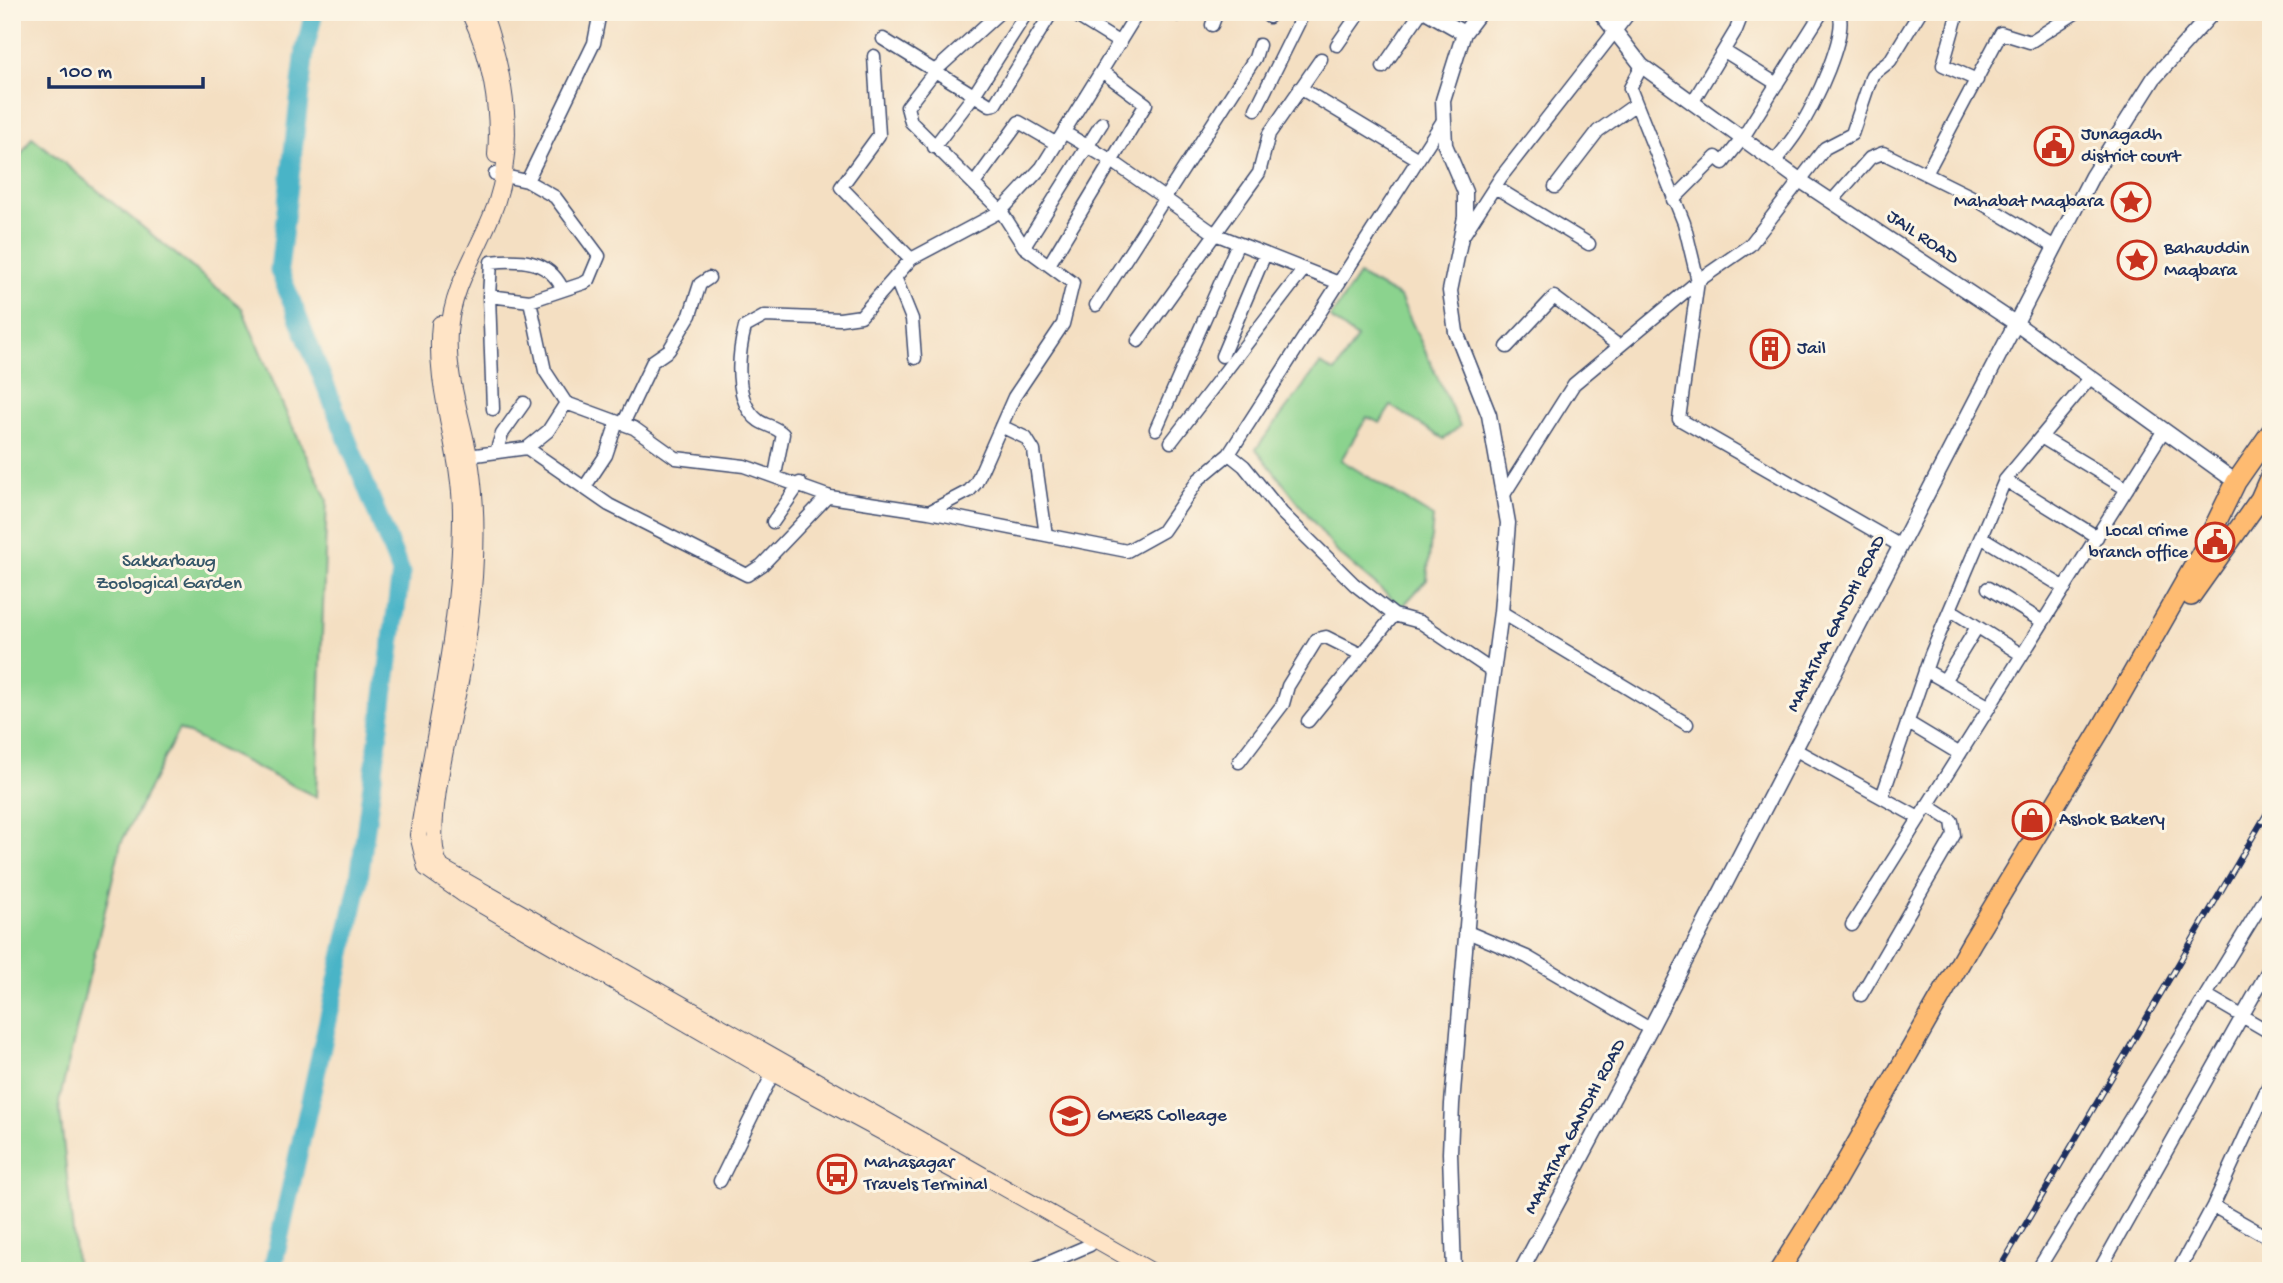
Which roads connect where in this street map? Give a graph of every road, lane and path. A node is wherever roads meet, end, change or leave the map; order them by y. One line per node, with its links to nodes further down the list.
1 (470, 12): 52 (main road)
2 (484, 12): 52 (main road)
3 (600, 12): 53 (street)
4 (1000, 12): 33 (street)
5 (1027, 12): 38 (street)
6 (1052, 12): 38 (street)
7 (1138, 12): 25 (street)
8 (1304, 12): 41 (street)
9 (1360, 12): 27 (street)
10 (1424, 12): 22 (street); 32 (street)
11 (1480, 12): 22 (street)
12 (1600, 12): 23 (street, JAIL ROAD)
13 (1630, 12): 23 (street)
14 (1743, 12): 28 (street)
15 (1822, 12): 36 (street)
16 (1838, 12): 50 (street)
17 (1920, 12): 54 (street)
18 (1958, 12): 35 (street)
19 (2077, 12): 35 (street)
20 (2207, 14): 67 (street, MAHATMA GANDHI ROAD)
21 (1079, 15): 25 (street)
22 (1464, 33): 42 (street)
23 (1615, 35): 31 (street, JAIL ROAD); 56 (street)
24 (883, 38): 33 (street)
25 (1119, 43): 34 (street)
26 (1259, 45): 58 (street)
27 (1337, 45)
28 (1724, 51): 36 (street); 39 (street)
29 (874, 56): 69 (street)
30 (1321, 59): 37 (street)
31 (1642, 66): 39 (street, JAIL ROAD); 40 (street)
32 (1383, 67)
33 (935, 71): 38 (street); 47 (street)
34 (1102, 72): 44 (street); 49 (street)
35 (1977, 80): 51 (street)
36 (1777, 84): 45 (street)
37 (1300, 88): 48 (street); 62 (street)
38 (974, 95): 47 (street)
39 (1692, 103): 45 (street, JAIL ROAD)
40 (1636, 104): 57 (street); 59 (street)
41 (1256, 109)
42 (1444, 119): 48 (street); 64 (street)
43 (1102, 123): 46 (street)
44 (1061, 139): 46 (street); 55 (street); 61 (street)
45 (1742, 139): 50 (street, JAIL ROAD); 59 (street)
46 (1087, 146): 49 (street); 66 (street)
47 (934, 147): 55 (street)
48 (1418, 159): 75 (street)
49 (1112, 161): 58 (street); 70 (street)
50 (1774, 162): 54 (street, JAIL ROAD)
51 (1926, 174): 60 (street); 67 (street)
52 (499, 175): 53 (street); 100 (main road)
53 (527, 181): 76 (street)
54 (1801, 181): 60 (street, JAIL ROAD); 74 (street)
55 (974, 184): 61 (street)
56 (1494, 187): 64 (street); 65 (street)
57 (1555, 187)
58 (1166, 200): 62 (street); 79 (street)
59 (1673, 200): 74 (street)
60 (1832, 201): 80 (street, JAIL ROAD)
61 (1001, 211): 66 (street); 69 (street)
62 (1215, 234): 63 (street); 81 (street)
63 (1238, 243): 68 (street); 92 (street)
64 (1459, 243): 109 (street)
65 (1589, 244)
66 (1024, 247): 70 (street)
67 (2055, 247): 80 (street, MAHATMA GANDHI ROAD)
68 (1265, 254): 71 (street); 84 (street)
69 (911, 259): 72 (street)
70 (1050, 263): 91 (street)
71 (1304, 269): 75 (street); 95 (street)
72 (895, 277): 85 (street); 102 (street)
73 (709, 278): 90 (street)
74 (1698, 281): 82 (street); 117 (street)
75 (1339, 283): 99 (street)
76 (562, 289): 77 (street); 78 (street)
77 (489, 296): 78 (street); 89 (street)
78 (530, 301): 88 (street)
79 (1096, 305)
80 (2015, 323): 86 (street, JAIL ROAD); 117 (street, MAHATMA GANDHI ROAD)
81 (1138, 341)
82 (1619, 346): 83 (street); 109 (street)
83 (1507, 347)
84 (1222, 356)
85 (915, 358)
86 (2091, 377): 93 (street, JAIL ROAD); 94 (street)
87 (524, 403): 98 (street)
88 (566, 404): 90 (street); 97 (street)
89 (493, 408)
90 (620, 423): 102 (street); 106 (street)
91 (1002, 426): 111 (street); 114 (street)
92 (1156, 429)
93 (2164, 430): 104 (street, JAIL ROAD); 107 (street)
94 (2041, 437): 103 (street); 107 (street)
95 (1171, 442)
96 (2268, 444): 104 (main road)
97 (527, 447): 98 (street); 106 (street)
98 (495, 452): 100 (street)
99 (1229, 454): 114 (street); 122 (street)
100 (463, 457): 149 (main road); 159 (main road)
101 (2271, 474): 112 (main road)
102 (775, 475): 105 (street)
103 (2005, 480): 115 (street); 116 (street)
104 (2236, 482): 110 (main road)
105 (800, 484): 108 (street); 113 (street)
106 (584, 488): 108 (street)
107 (2127, 489): 116 (street)
108 (828, 496): 111 (street)
109 (1503, 496): 121 (street)
110 (2225, 504): 112 (main road); 162 (main road)
111 (929, 512): 114 (street)
112 (2246, 517): 163 (main road)
113 (773, 522)
114 (1046, 535)
115 (1981, 537): 119 (street); 120 (street)
116 (2097, 537): 119 (street)
117 (1899, 545): 134 (street, MAHATMA GANDHI ROAD)
118 (1989, 588): 123 (street)
119 (2065, 588): 123 (street)
120 (1951, 610): 124 (street); 128 (street)
121 (1501, 612): 127 (street); 133 (street)
122 (1394, 615): 125 (street); 127 (street)
123 (2043, 622): 126 (street)
124 (1977, 627): 126 (street); 129 (street)
125 (1362, 655): 131 (street); 136 (street)
126 (2022, 655): 130 (street)
127 (1491, 670): 142 (street)
128 (1925, 670): 129 (street); 132 (street)
129 (1944, 681): 130 (street)
130 (1990, 707): 135 (street)
131 (1308, 721)
132 (1907, 722): 135 (street); 137 (street)
133 (1687, 724)
134 (1794, 749): 137 (street); 147 (street, MAHATMA GANDHI ROAD)
135 (1960, 754): 138 (street)
136 (1238, 762)
137 (1882, 797): 139 (street)
138 (1927, 805): 139 (street); 144 (street)
139 (1919, 818): 141 (street)
140 (2271, 889): 145 (street)
141 (1852, 925)
142 (1465, 932): 147 (street); 160 (street)
143 (2271, 965): 146 (street)
144 (1861, 995)
145 (2206, 995): 146 (street); 164 (street)
146 (2241, 1015): 148 (street); 156 (street)
147 (1650, 1029): 161 (street, MAHATMA GANDHI ROAD)
148 (2271, 1032)
149 (773, 1073): 151 (street); 154 (main road)
150 (2270, 1087): 152 (street)
151 (720, 1181)
152 (2213, 1206): 153 (street); 165 (street)
153 (2271, 1239)
154 (1090, 1245): 157 (street); 158 (main road)
155 (2271, 1257): 166 (street)
156 (2103, 1269)
157 (1029, 1271)
158 (1135, 1271)
159 (1151, 1271)
160 (1454, 1271)
161 (1521, 1271)
162 (1779, 1271)
163 (1790, 1271)
164 (2036, 1271)
165 (2178, 1271)
166 (2264, 1271)

